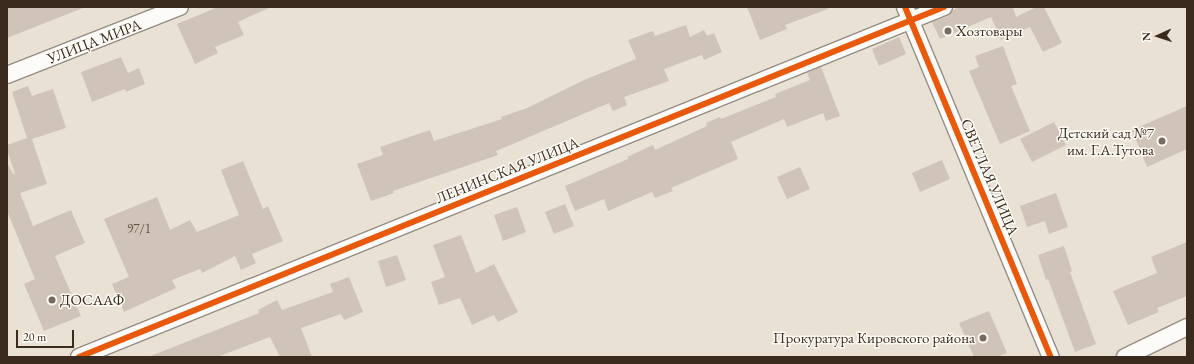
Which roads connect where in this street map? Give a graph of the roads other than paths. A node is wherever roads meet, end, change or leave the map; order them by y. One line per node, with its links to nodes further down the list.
1 (180, 7): 4 (street, УЛИЦА МИРА)
2 (944, 7): 3 (street, ЛЕНИНСКАЯ УЛИЦА)
3 (908, 14): 6 (street, ЛЕНИНСКАЯ УЛИЦА); 7 (street, СВЕТЛАЯ УЛИЦА)
4 (7, 75)
5 (1187, 327): 8 (street)
6 (79, 357)
7 (1051, 357)
8 (1125, 357)

